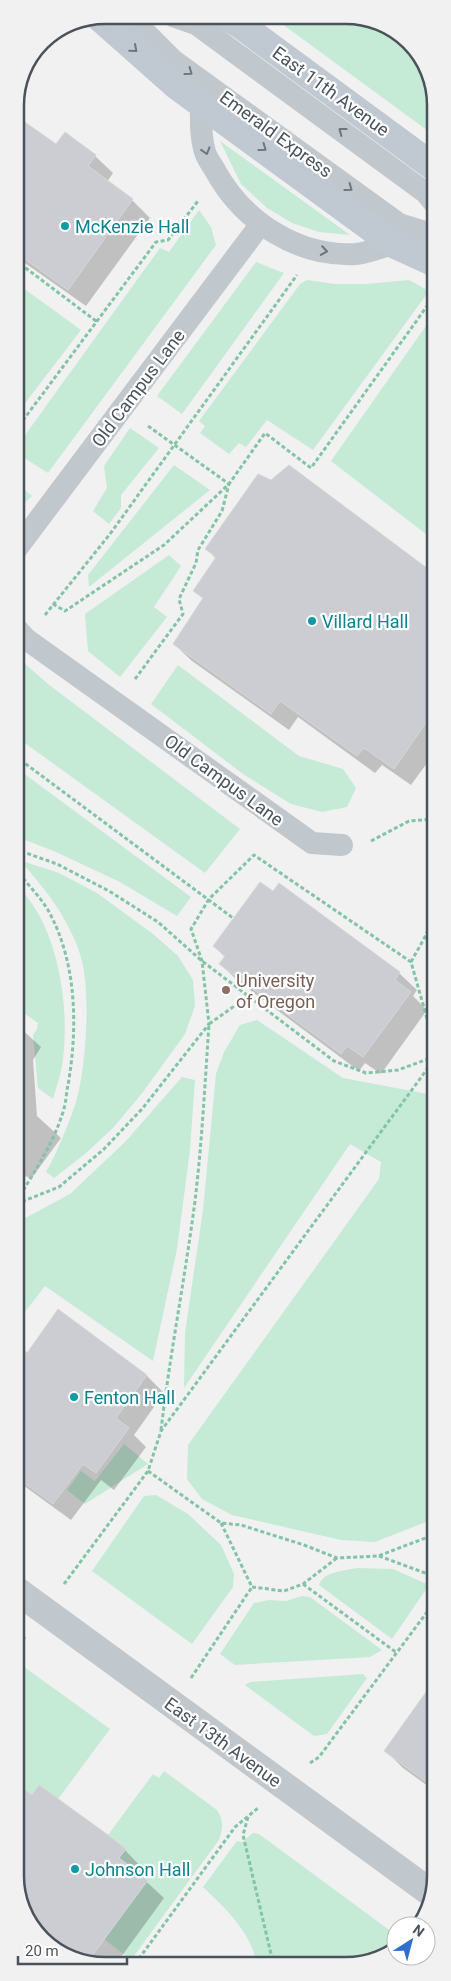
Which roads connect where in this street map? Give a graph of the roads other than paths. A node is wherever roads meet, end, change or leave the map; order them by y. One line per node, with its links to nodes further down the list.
1 (107, 24): 5 (main road, one-way to 5)
2 (137, 24): 9 (lane, Emerald Express, one-way to 9)
3 (196, 24): 7 (lane, one-way to 3)
4 (238, 24): 6 (main road, East 11th Avenue)
5 (201, 103): 8 (lane, one-way to 8); 10 (main road, one-way to 10)
6 (427, 162)
7 (427, 195)
8 (260, 224): 10 (lane, one-way to 10); 12 (lane, Old Campus Lane)
9 (427, 233)
10 (393, 244): 11 (main road)
11 (427, 259)
12 (24, 539)
13 (24, 635): 14 (lane, Old Campus Lane)
14 (342, 845)
15 (24, 1596): 16 (street, East 13th Avenue)
16 (426, 1889)

